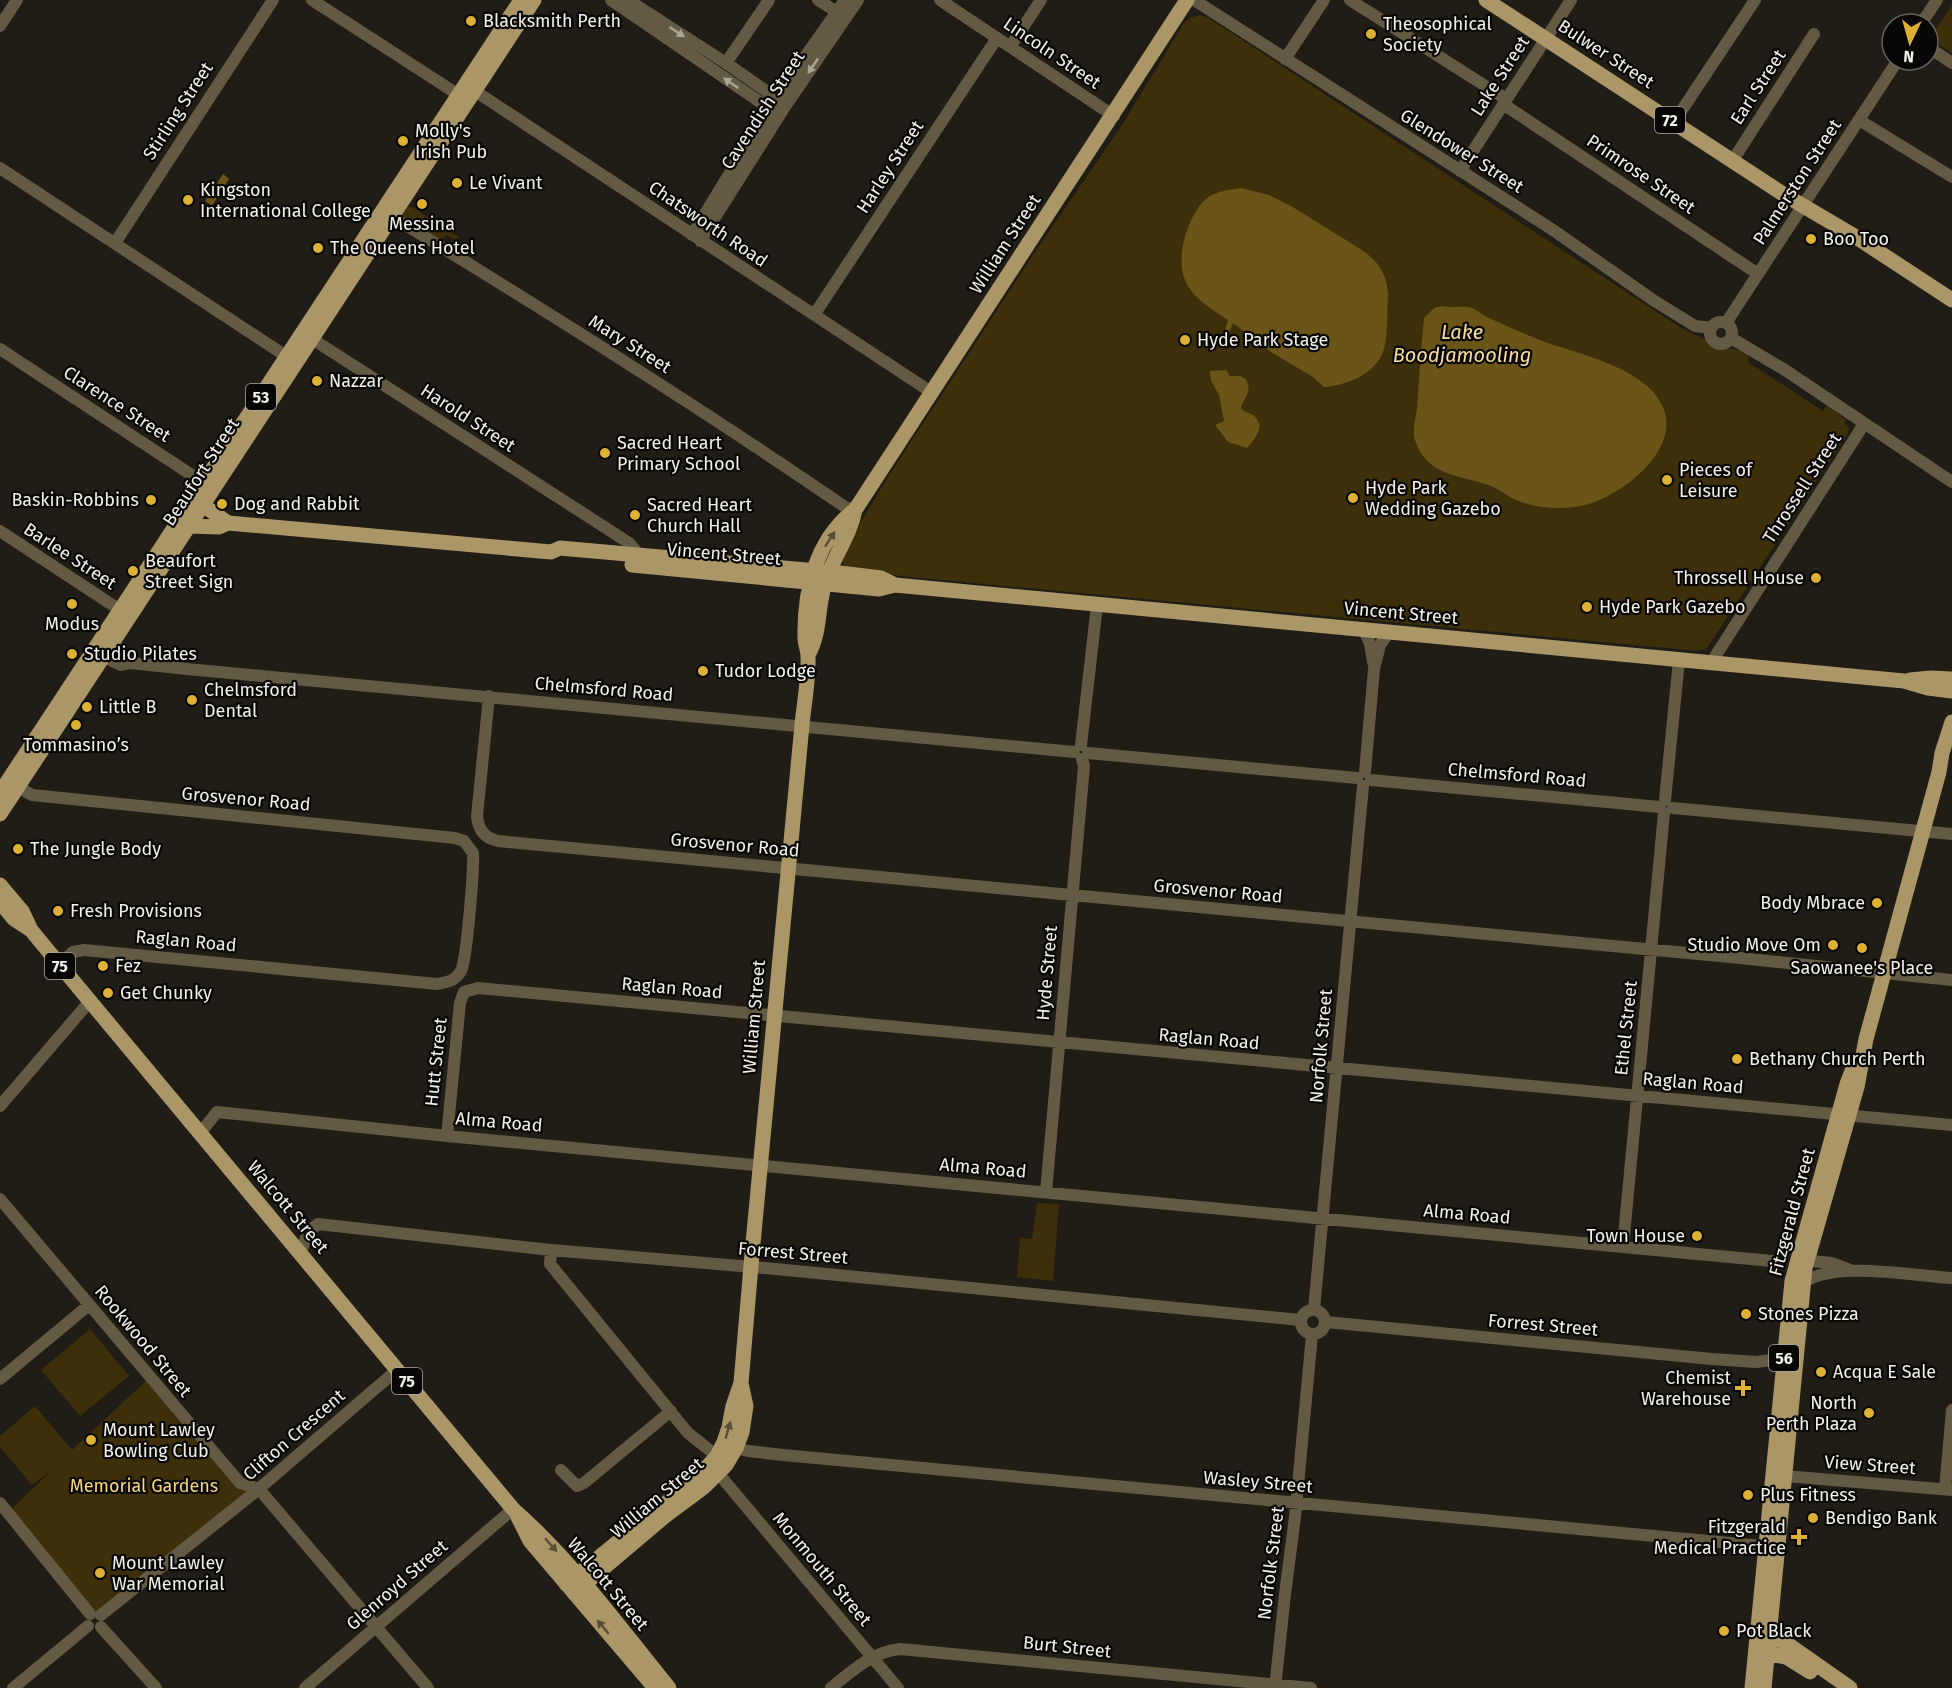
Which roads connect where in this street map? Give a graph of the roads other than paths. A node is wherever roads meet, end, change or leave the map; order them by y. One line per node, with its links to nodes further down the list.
1 (17, 0): 23 (street)
2 (273, 0): 44 (street, Stirling Street)
3 (312, 0): 31 (street, Chatsworth Road)
4 (521, 0): 31 (main road, Beaufort Street / 53)
5 (534, 0): 31 (main road, Beaufort Street / 53)
6 (611, 0): 33 (street, one-way to 6)
7 (628, 0): 29 (street, one-way to 29)
8 (769, 0): 29 (street)
9 (818, 0): 22 (street)
10 (845, 0): 22 (street, Cavendish Street)
11 (858, 0): 33 (street, Cavendish Street, one-way to 33)
12 (940, 0): 26 (street, Lincoln Street)
13 (1041, 0): 27 (street)
14 (1187, 0): 34 (main road, William Street)
15 (1194, 0): 28 (street, Glendower Street)
16 (1324, 0): 28 (street)
17 (1350, 0): 32 (street, Primrose Street)
18 (1486, 0): 25 (main road, Bulwer Street / 72)
19 (1504, 0): 25 (main road, Bulwer Street / 72)
20 (1571, 0): 25 (street, Lake Street)
21 (1755, 0): 35 (street)
22 (837, 12): 33 (street, Cavendish Street)
23 (0, 26)
24 (1814, 34): 37 (street, Earl Street)
25 (1548, 35): 32 (street, Lake Street); 35 (main road, Bulwer Street / 72)
26 (997, 38): 27 (street, Lincoln Street); 47 (street, Harley Street)
27 (1010, 47): 34 (street, Lincoln Street)
28 (1286, 59): 39 (street, Glendower Street)
29 (726, 63): 33 (street)
30 (1890, 72): 36 (street, Palmerston Street)
31 (467, 93): 42 (main road, Beaufort Street / 53); 43 (street, Chatsworth Road)
32 (1505, 101): 39 (street, Lake Street); 45 (street, Primrose Street)
33 (778, 107): 43 (street, Cavendish Street)
34 (1114, 116): 54 (main road, William Street)
35 (1677, 118): 37 (main road, Bulwer Street / 72)
36 (1859, 120): 40 (street); 41 (street, Palmerston Street)
37 (1735, 156): 41 (main road, Bulwer Street / 72)
38 (0, 168): 44 (street)
39 (1460, 171): 49 (street, Glendower Street)
40 (1952, 177)
41 (1804, 202): 45 (street, Palmerston Street); 46 (main road, Bulwer Street / 72)
42 (388, 213): 50 (main road, Beaufort Street / 53); 59 (street, Mary Street)
43 (696, 238): 47 (street, Chatsworth Road)
44 (115, 243): 53 (street)
45 (1758, 274): 48 (street, Palmerston Street)
46 (1952, 300)
47 (814, 315): 54 (street, Chatsworth Road)
48 (1726, 323): 49 (street); 51 (street)
49 (1711, 328): 51 (street)
50 (307, 336): 53 (main road, Beaufort Street / 53); 63 (street, Harold Street)
51 (1731, 338): 55 (street)
52 (0, 350): 57 (street, Clarence Street)
53 (291, 360): 57 (main road, Beaufort Street / 53)
54 (932, 392): 59 (main road, William Street)
55 (1864, 424): 56 (street); 74 (street, Throssell Street)
56 (1952, 482)
57 (209, 486): 58 (main road, Beaufort Street / 53)
58 (199, 502): 60 (main road); 61 (main road, Beaufort Street / 53); 69 (main road, Beaufort Street / 53)
59 (855, 510): 67 (main road, William Street)
60 (228, 523): 61 (main road, Vincent Street); 65 (main road, Vincent Street)
61 (189, 526): 72 (main road, Beaufort Street / 53)
62 (0, 531): 69 (street, Barlee Street)
63 (614, 533): 64 (street); 66 (street, Harold Street)
64 (598, 551): 65 (main road, Vincent Street); 66 (main road, Vincent Street)
65 (551, 552): 67 (main road, Vincent Street)
66 (640, 555): 67 (main road, Vincent Street)
67 (819, 577): 68 (main road, Vincent Street); 81 (main road, William Street)
68 (1097, 605): 70 (main road, Vincent Street); 83 (street, Hyde Street)
69 (120, 610): 72 (main road, Beaufort Street / 53)
70 (1364, 630): 71 (main road, Vincent Street); 75 (street, Norfolk Street)
71 (1389, 632): 73 (main road, Vincent Street); 75 (street, Norfolk Street)
72 (101, 649): 79 (street, Chelmsford Road); 86 (main road, Beaufort Street / 53); 87 (main road, Beaufort Street / 53)
73 (1679, 660): 74 (main road, Vincent Street); 88 (street, Ethel Street)
74 (1712, 663): 77 (main road, Vincent Street)
75 (1374, 669): 85 (street, Norfolk Street)
76 (1952, 680): 77 (main road, Vincent Street)
77 (1904, 681): 78 (main road, Vincent Street)
78 (1952, 691)
79 (489, 696): 81 (street, Chelmsford Road); 92 (street, Grosvenor Road)
80 (1952, 722): 84 (main road, Fitzgerald Street / 56)
81 (802, 725): 83 (street, Chelmsford Road); 92 (main road, William Street)
82 (1952, 750): 84 (main road, Fitzgerald Street / 56)
83 (1081, 752): 85 (street, Chelmsford Road); 94 (street, Hyde Street)
84 (1939, 772): 90 (main road, Fitzgerald Street / 56)
85 (1364, 779): 88 (street, Chelmsford Road); 96 (street, Norfolk Street)
86 (18, 787): 89 (main road, Beaufort Street / 53); 101 (street, Grosvenor Road)
87 (0, 793)
88 (1666, 807): 90 (street, Chelmsford Road); 98 (street, Ethel Street)
89 (0, 814)
90 (1922, 832): 91 (street, Chelmsford Road); 100 (main road, Fitzgerald Street / 56)
91 (1952, 834)
92 (788, 868): 94 (street, Grosvenor Road); 105 (main road, William Street)
93 (0, 885): 97 (main road, Walcott Street / 75)
94 (1072, 896): 96 (street, Grosvenor Road); 106 (street, Hyde Street)
95 (0, 902): 97 (main road, Walcott Street / 75)
96 (1350, 922): 98 (street, Grosvenor Road); 107 (street, Norfolk Street)
97 (31, 930): 99 (main road, Walcott Street / 75)
98 (1651, 950): 100 (street, Grosvenor Road); 108 (street, Ethel Street)
99 (58, 964): 101 (street, Raglan Road); 104 (main road, Walcott Street / 75)
100 (1884, 972): 102 (street, Grosvenor Road); 110 (main road, Fitzgerald Street / 56)
101 (456, 978)
102 (1952, 980)
103 (464, 992): 105 (street, Raglan Road); 113 (street, Hutt Street)
104 (90, 1001): 109 (street); 112 (main road, Walcott Street / 75)
105 (774, 1016): 106 (street, Raglan Road); 114 (main road, William Street)
106 (1059, 1043): 107 (street, Raglan Road); 115 (street, Hyde Street)
107 (1337, 1069): 108 (street, Raglan Road); 117 (street, Norfolk Street)
108 (1637, 1096): 110 (street, Raglan Road); 118 (street, Ethel Street)
109 (0, 1106)
110 (1844, 1115): 111 (street, Raglan Road); 121 (main road, Fitzgerald Street / 56)
111 (1952, 1125)
112 (201, 1132): 113 (street, Alma Road); 120 (main road, Walcott Street / 75)
113 (447, 1136): 114 (street, Alma Road)
114 (760, 1165): 115 (street, Alma Road); 123 (main road, William Street)
115 (1046, 1192): 117 (street, Alma Road)
116 (0, 1199): 127 (street, Rookwood Street)
117 (1323, 1219): 118 (street, Alma Road); 128 (street, Norfolk Street)
118 (1623, 1246): 122 (street, Alma Road)
119 (550, 1250): 120 (street, Forrest Street); 123 (street, Forrest Street); 137 (street)
120 (301, 1252): 133 (main road, Walcott Street / 75)
121 (1802, 1260): 124 (street); 126 (main road, Fitzgerald Street / 56); 132 (main road, Fitzgerald Street / 56)
122 (1772, 1261)
123 (750, 1267): 129 (street, Forrest Street); 135 (main road, William Street)
124 (1852, 1271): 125 (street); 126 (street)
125 (1952, 1278)
126 (1803, 1282): 132 (main road, Fitzgerald Street / 56)
127 (89, 1305): 134 (street); 143 (street, Rookwood Street)
128 (1314, 1310): 129 (street); 130 (street)
129 (1300, 1320): 131 (street)
130 (1326, 1322): 131 (street); 132 (street, Forrest Street)
131 (1312, 1335): 146 (street, Norfolk Street)
132 (1789, 1366): 142 (main road, Fitzgerald Street / 56); 148 (main road, Fitzgerald Street / 56)
133 (398, 1370): 143 (street, Clifton Crescent); 147 (main road, Walcott Street / 75)
134 (0, 1379)
135 (741, 1383): 138 (main road, William Street); 139 (main road, William Street, one-way to 135)
136 (1952, 1410): 144 (street)
137 (670, 1411): 139 (street); 140 (street)
138 (736, 1448): 141 (main road, William Street); 146 (street, Wasley Street)
139 (717, 1456): 149 (main road, William Street)
140 (561, 1470)
141 (718, 1473): 149 (main road, William Street); 153 (street, Monmouth Street)
142 (1785, 1476): 144 (street, View Street); 148 (main road, Fitzgerald Street / 56)
143 (260, 1489): 150 (street, Clifton Crescent); 151 (street, Rookwood Street)
144 (1949, 1489)
145 (0, 1503): 150 (street)
146 (1297, 1503): 148 (street, Wasley Street); 154 (street, Norfolk Street)
147 (513, 1509): 149 (main road, Walcott Street / 75); 151 (street, Glenroyd Street)
148 (1772, 1547): 152 (main road, Fitzgerald Street / 56)
149 (576, 1584): 159 (main road, Walcott Street / 75)
150 (95, 1621): 155 (street, Clifton Crescent); 156 (street)
151 (377, 1626): 157 (street, Glenroyd Street); 158 (street, Rookwood Street)
152 (1762, 1645): 163 (main road, Fitzgerald Street / 56); 164 (main road, Fitzgerald Street / 56); 165 (main road); 166 (main road)
153 (872, 1657): 154 (street, Burt Street); 160 (street, Burt Street); 161 (street, Monmouth Street)
154 (1276, 1687): 162 (street, Burt Street)
155 (13, 1688)
156 (156, 1688)
157 (305, 1688)
158 (428, 1688)
159 (665, 1688)
160 (831, 1688)
161 (898, 1688)
162 (1311, 1688)
163 (1752, 1688)
164 (1764, 1688)
165 (1832, 1688)
166 (1850, 1688)

